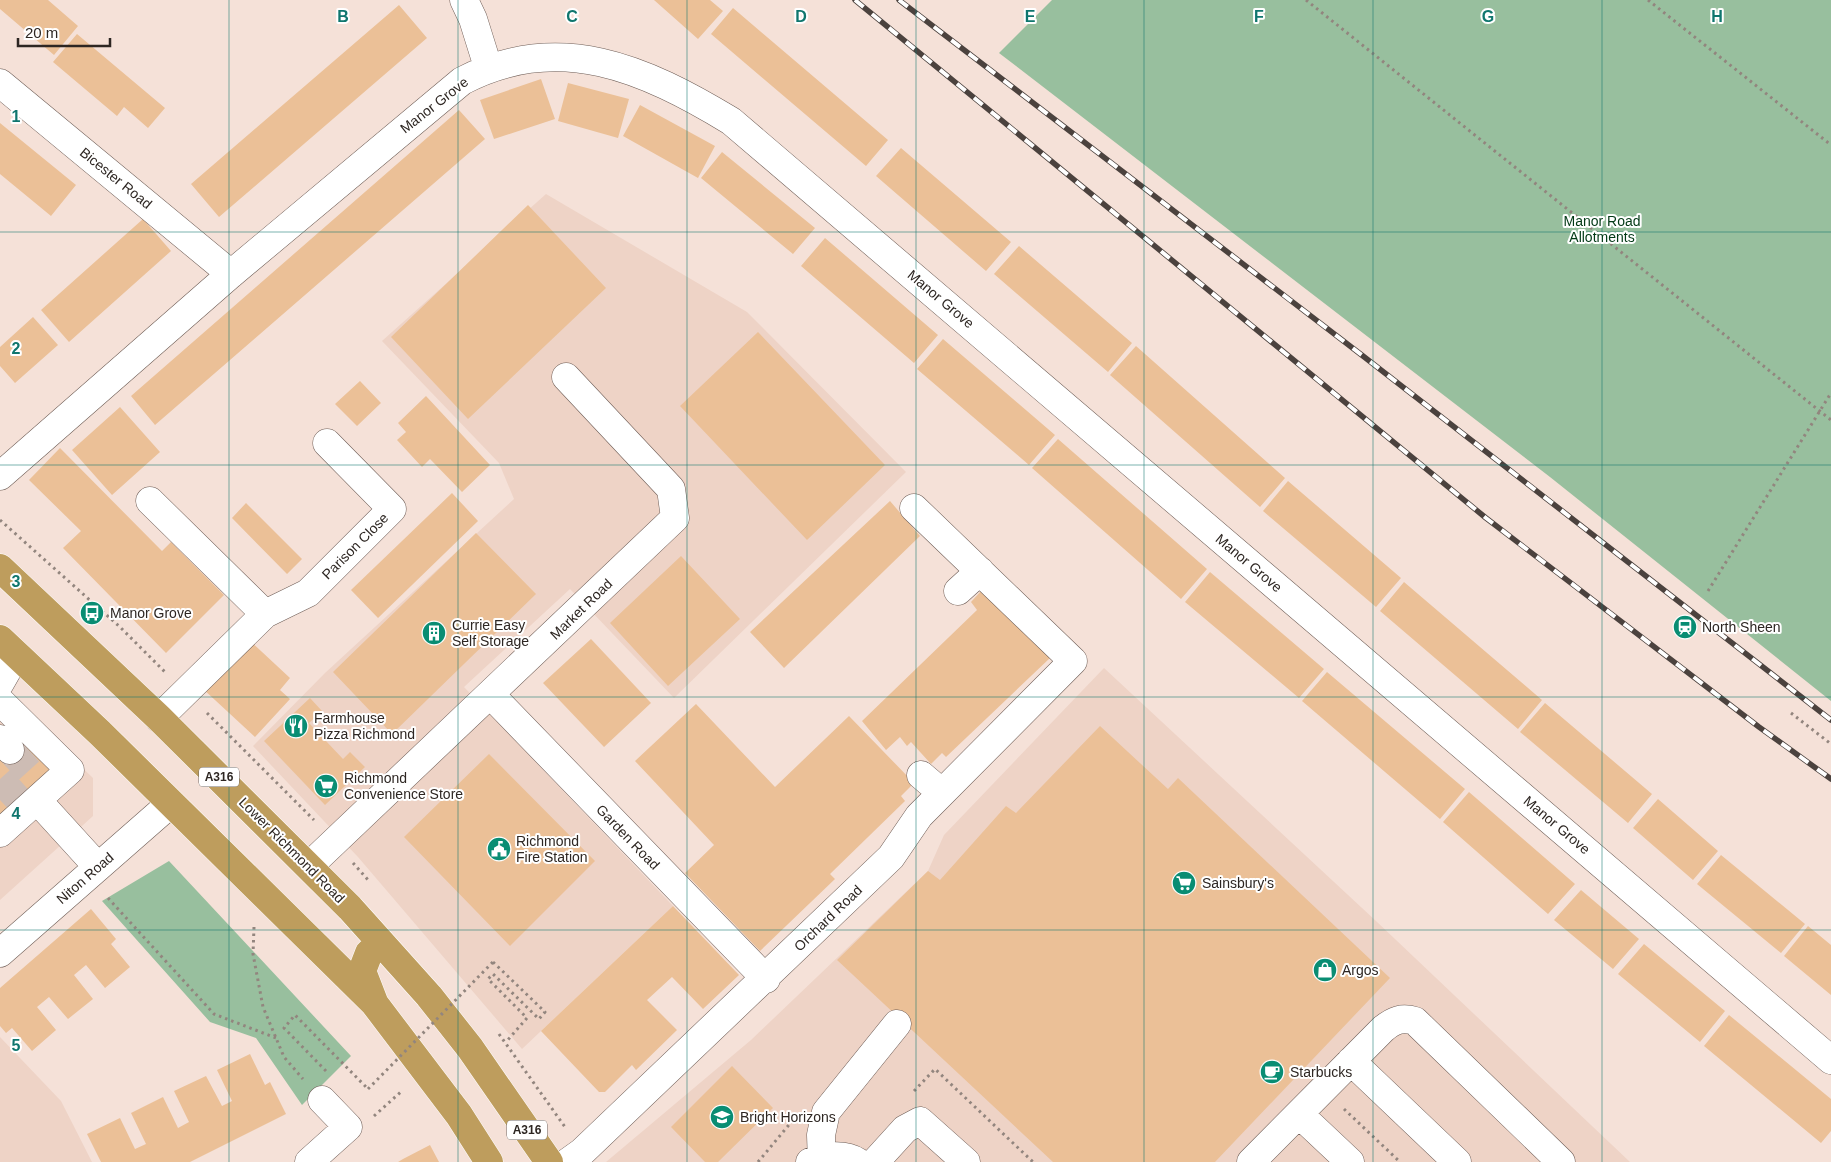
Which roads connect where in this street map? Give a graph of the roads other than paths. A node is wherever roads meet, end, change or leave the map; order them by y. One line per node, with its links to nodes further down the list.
1 (464, 0): 2 (street)
2 (488, 68): 4 (street, Manor Grove); 31 (street, Manor Grove)
3 (0, 83): 4 (street, Bicester Road)
4 (231, 274): 7 (street, Manor Grove)
5 (566, 377): 16 (street, Market Road)
6 (327, 443): 13 (street, Parison Close)
7 (0, 476)
8 (150, 501): 13 (street)
9 (914, 508): 11 (street)
10 (0, 568): 18 (highway, Lower Richmond Road / A316)
11 (980, 571): 12 (street); 20 (street, Orchard Road)
12 (958, 591)
13 (265, 614): 18 (street, Parison Close)
14 (8, 647): 15 (street); 22 (highway)
15 (0, 683)
16 (491, 695): 24 (street, Market Road); 28 (street, Garden Road)
17 (0, 700): 21 (street)
18 (159, 718): 24 (highway, Lower Richmond Road / A316)
19 (921, 775): 20 (street)
20 (941, 792): 28 (street, Orchard Road)
21 (33, 796): 23 (street); 25 (street)
22 (170, 804): 25 (street, Niton Road); 29 (highway)
23 (2, 828)
24 (309, 866): 26 (highway, Lower Richmond Road / A316)
25 (93, 871): 27 (street, Niton Road)
26 (381, 943): 29 (highway); 38 (highway, Lower Richmond Road / A316)
27 (0, 953)
28 (766, 979): 39 (street, Orchard Road)
29 (374, 1003): 37 (highway)
30 (897, 1024): 35 (street)
31 (1831, 1060)
32 (1351, 1062): 34 (street); 45 (street); 46 (street)
33 (326, 1088): 36 (street)
34 (1299, 1114): 43 (street); 44 (street)
35 (818, 1160): 40 (street)
36 (309, 1162)
37 (489, 1162)
38 (549, 1162)
39 (568, 1162)
40 (858, 1162)
41 (875, 1162): 42 (street)
42 (966, 1162)
43 (1251, 1162)
44 (1350, 1162)
45 (1458, 1162)
46 (1561, 1162)

